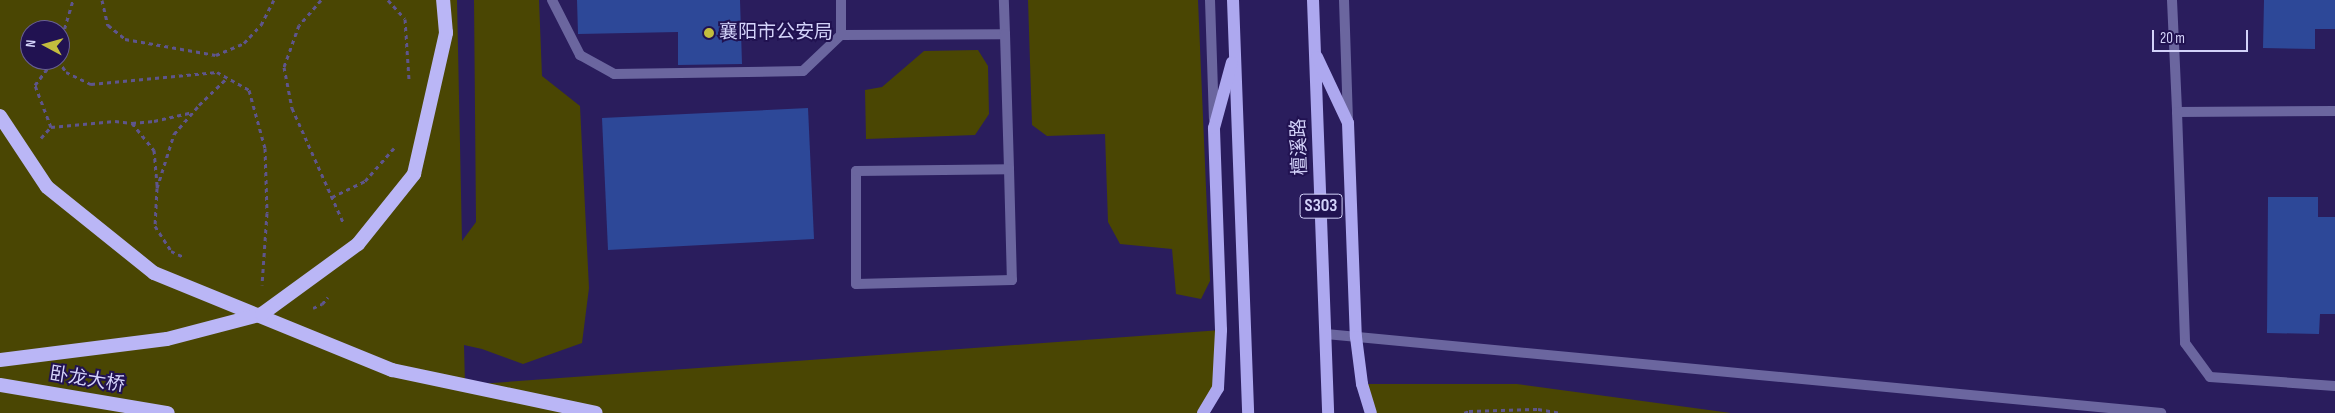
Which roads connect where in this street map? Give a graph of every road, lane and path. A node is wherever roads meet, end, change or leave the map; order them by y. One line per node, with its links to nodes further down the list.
1 (73, 0): 15 (path)
2 (102, 0): 3 (path)
3 (274, 0)
4 (321, 0): 36 (path)
5 (388, 0): 23 (path)
6 (444, 0): 44 (highway, bridge)
7 (552, 0): 17 (street)
8 (841, 0): 17 (street)
9 (1004, 0): 16 (street)
10 (1210, 0): 31 (street)
11 (1234, 0): 18 (main road)
12 (1314, 0): 19 (main road, 檀溪路 / S303)
13 (1344, 0): 29 (street)
14 (2172, 0): 26 (street)
15 (67, 20)
16 (1005, 34): 17 (street); 34 (street)
17 (841, 35)
18 (1235, 50): 31 (main road); 50 (main road)
19 (1315, 53): 29 (main road); 42 (main road, 檀溪路 / S303)
20 (48, 70): 30 (path)
21 (64, 70): 22 (path)
22 (227, 78): 25 (path); 40 (path)
23 (409, 84)
24 (2335, 111): 26 (street)
25 (193, 112): 28 (path); 35 (path)
26 (2177, 112): 46 (street)
27 (0, 116): 48 (highway, bridge)
28 (132, 123): 30 (path); 35 (path)
29 (1348, 123): 43 (main road)
30 (51, 127): 32 (path)
31 (1214, 128): 49 (main road)
32 (39, 140)
33 (396, 143): 36 (path)
34 (1009, 169): 34 (street)
35 (157, 188): 38 (path)
36 (332, 197): 37 (path)
37 (345, 233)
38 (185, 258)
39 (334, 289): 41 (path)
40 (262, 292)
41 (304, 311)
42 (1326, 334): 43 (street); 51 (main road, 檀溪路 / S303)
43 (1356, 337): 52 (main road); 55 (street)
44 (0, 360)
45 (0, 385): 47 (highway, 卧龙大桥)
46 (2335, 386)
47 (168, 413)
48 (596, 413)
49 (1203, 413)
50 (1248, 413)
51 (1328, 413)
52 (1371, 413)
53 (1464, 413): 54 (path)
54 (1560, 413)
55 (2161, 413)

